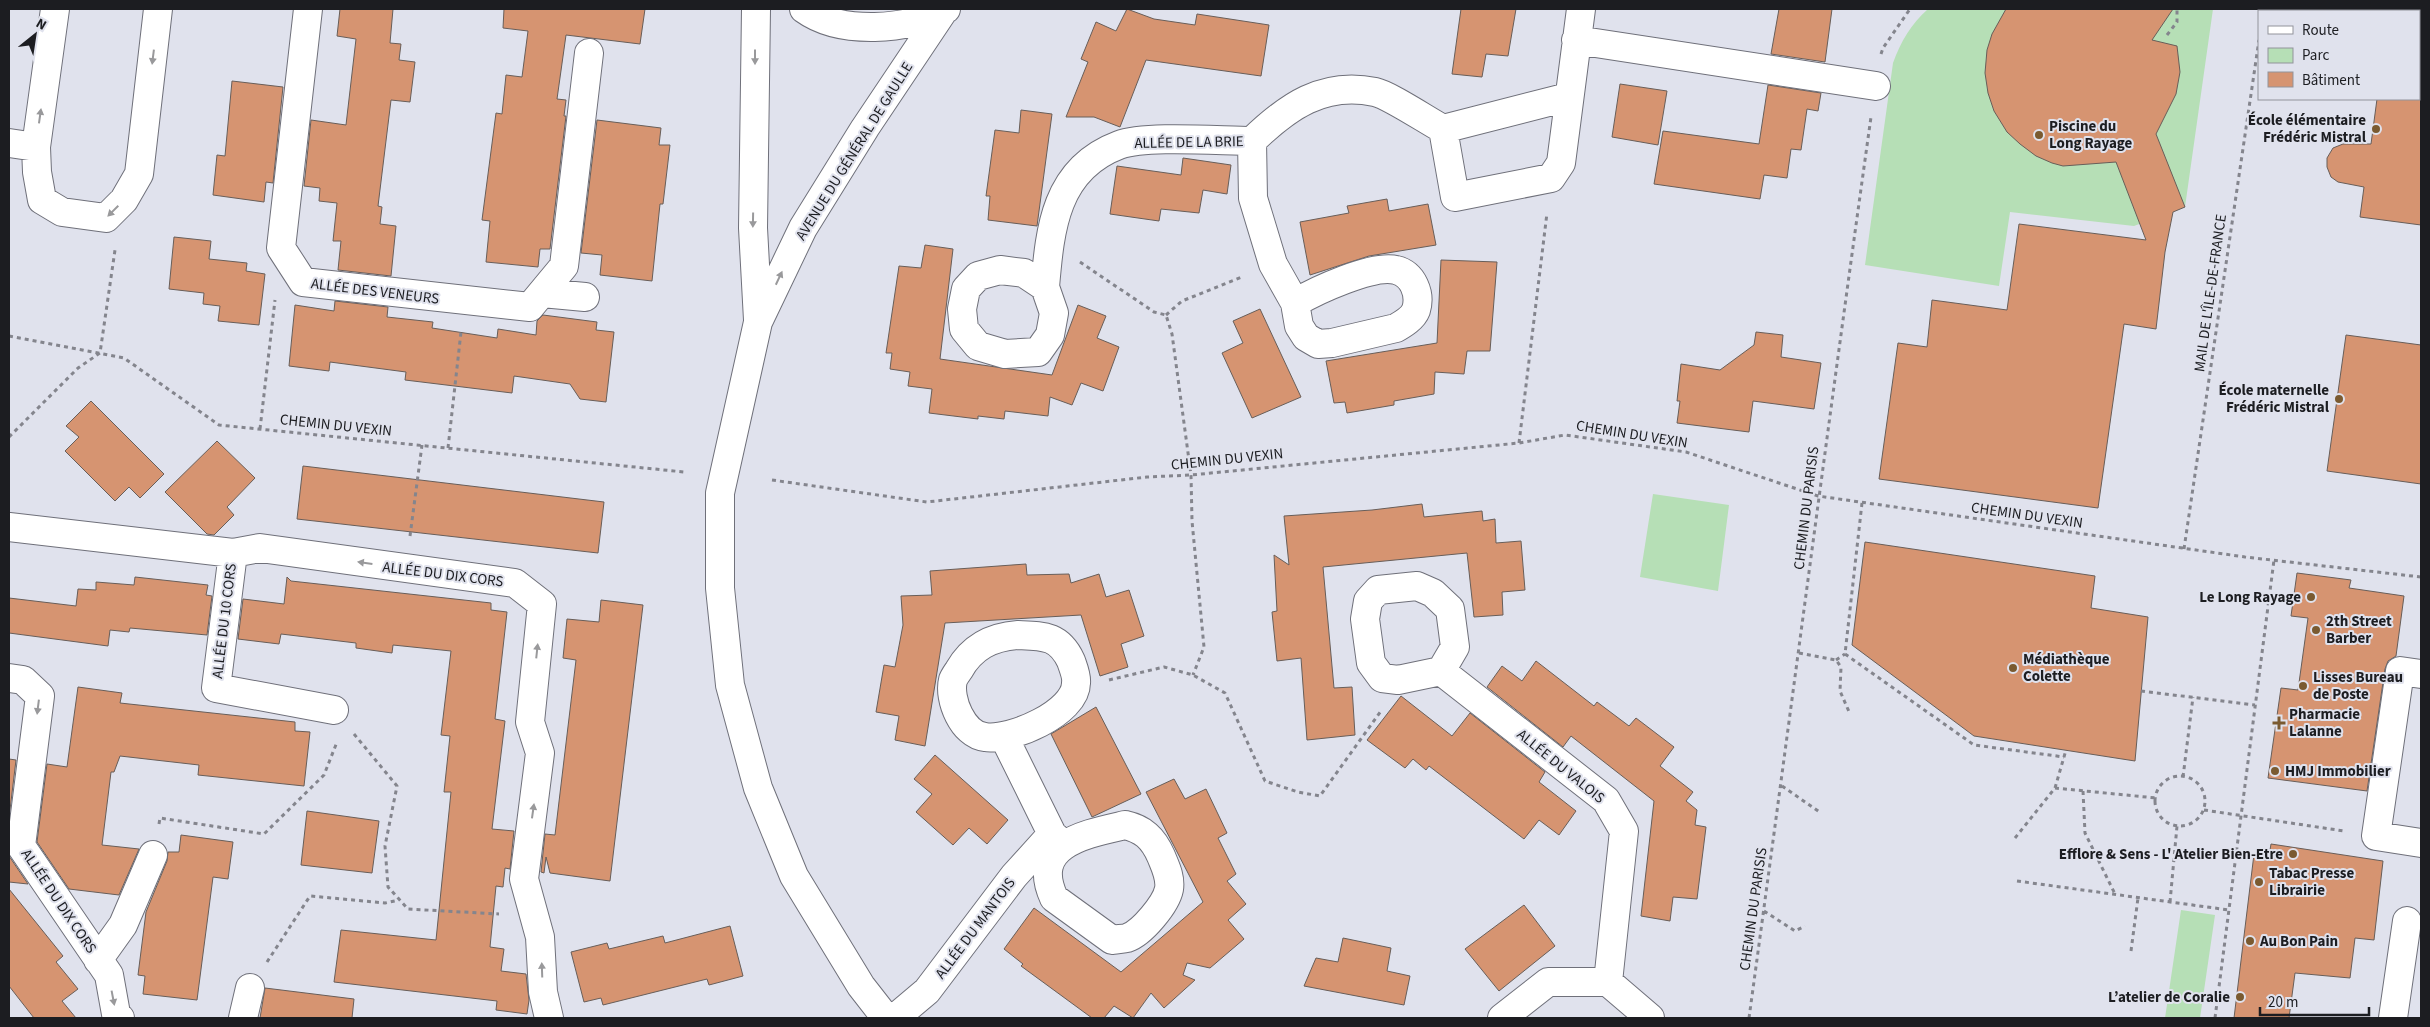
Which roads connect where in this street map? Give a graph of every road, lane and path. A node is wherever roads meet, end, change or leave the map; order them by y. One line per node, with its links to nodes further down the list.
1 (55, 9): 19 (street, one-way to 1)
2 (158, 9): 21 (street, one-way to 21)
3 (308, 9): 24 (street, ALLÉE DES VENEURS)
4 (756, 9): 31 (street, AVENUE DU GÉNÉRAL DE GAULLE, one-way to 31)
5 (804, 9): 6 (street)
6 (945, 9): 31 (street, AVENUE DU GÉNÉRAL DE GAULLE, one-way to 6)
7 (1580, 9): 11 (street)
8 (1910, 9): 14 (path, CHEMIN DU PARISIS)
9 (2177, 9): 10 (path)
10 (2167, 35)
11 (1576, 40): 14 (street); 15 (street)
12 (2258, 47): 45 (path, MAIL DE L'ÎLE-DE-FRANCE)
13 (589, 53): 26 (street, ALLÉE DES VENEURS)
14 (1876, 86): 42 (path, CHEMIN DU PARISIS)
15 (1568, 97): 16 (street); 20 (street)
16 (1442, 129): 17 (street, ALLÉE DE LA BRIE); 20 (street)
17 (1252, 141): 22 (street, ALLÉE DE LA BRIE); 23 (street, ALLÉE DE LA BRIE)
18 (9, 143): 19 (street)
19 (36, 146): 21 (street, one-way to 19)
20 (1551, 178): 36 (path)
21 (115, 209): 33 (path)
22 (1049, 240): 25 (street, ALLÉE DE LA BRIE); 30 (path)
23 (1273, 264): 29 (street, ALLÉE DE LA BRIE); 30 (path)
24 (292, 266): 28 (street, ALLÉE DES VENEURS); 34 (path)
25 (1045, 287)
26 (542, 293): 27 (street); 28 (street, ALLÉE DES VENEURS)
27 (584, 297)
28 (465, 302): 38 (path)
29 (1295, 303)
30 (1166, 314): 40 (path)
31 (758, 322): 98 (street, AVENUE DU GÉNÉRAL DE GAULLE)
32 (9, 336): 33 (path, CHEMIN DU VEXIN)
33 (100, 353): 34 (path, CHEMIN DU VEXIN); 35 (path)
34 (260, 429): 37 (path, CHEMIN DU VEXIN)
35 (9, 437)
36 (1519, 443): 40 (path, CHEMIN DU VEXIN); 42 (path, CHEMIN DU VEXIN)
37 (422, 445): 38 (path, CHEMIN DU VEXIN); 48 (path)
38 (448, 448): 39 (path, CHEMIN DU VEXIN)
39 (684, 472)
40 (1191, 475): 41 (path, CHEMIN DU VEXIN); 55 (path)
41 (772, 480)
42 (1818, 496): 43 (path, CHEMIN DU VEXIN); 50 (path, CHEMIN DU PARISIS)
43 (1862, 503): 45 (path, CHEMIN DU VEXIN); 51 (path)
44 (9, 527): 46 (street, ALLÉE DU DIX CORS)
45 (2184, 549): 47 (path, CHEMIN DU VEXIN)
46 (233, 553): 48 (street, ALLÉE DU DIX CORS, one-way to 46); 63 (street, ALLÉE DU 10 CORS)
47 (2274, 560): 49 (path, CHEMIN DU VEXIN); 61 (path)
48 (405, 569): 88 (street, ALLÉE DU DIX CORS, one-way to 48)
49 (2421, 577)
50 (1799, 653): 52 (path); 68 (path, CHEMIN DU PARISIS)
51 (1845, 654): 52 (path); 66 (path)
52 (1836, 660): 62 (path)
53 (1441, 671): 57 (street); 57 (street); 93 (street, ALLÉE DU VALOIS)
54 (2421, 674): 79 (street)
55 (1193, 675): 57 (path); 58 (path)
56 (9, 678): 92 (street, ALLÉE DU DIX CORS, one-way to 92)
57 (1398, 680)
58 (1077, 684): 64 (street); 64 (street)
59 (2141, 691): 60 (path)
60 (2193, 697): 61 (path); 67 (path)
61 (2255, 705): 74 (path)
62 (1850, 714)
63 (339, 716): 80 (path); 84 (path)
64 (1004, 737): 78 (street)
65 (2066, 750): 66 (path)
66 (2064, 757): 69 (path)
67 (2183, 776): 71 (path); 72 (path)
68 (1782, 786): 73 (path); 87 (path, CHEMIN DU PARISIS)
69 (2055, 788): 70 (path); 77 (path)
70 (2083, 791): 71 (path); 82 (path)
71 (2156, 798): 75 (path)
72 (2204, 810): 74 (path); 75 (path)
73 (1821, 813)
74 (2241, 815): 76 (path); 86 (path)
75 (2177, 826): 85 (path)
76 (2345, 831)
77 (2015, 838)
78 (1058, 839): 78 (street, ALLÉE DU MANTOIS); 99 (street, ALLÉE DU MANTOIS)
79 (2421, 843)
80 (153, 855): 92 (street)
81 (2017, 881): 82 (path)
82 (2116, 895): 83 (path)
83 (2138, 898): 85 (path); 91 (path)
84 (400, 900): 88 (path); 94 (path)
85 (2170, 902): 86 (path)
86 (2229, 910): 103 (path)
87 (1764, 911): 90 (path); 102 (path, CHEMIN DU PARISIS)
88 (535, 916): 97 (street, ALLÉE DU DIX CORS, one-way to 88)
89 (2407, 921): 104 (street)
90 (1806, 926)
91 (2131, 951)
92 (98, 960): 95 (street, ALLÉE DU DIX CORS, one-way to 95)
93 (1608, 982): 100 (street); 101 (street)
94 (250, 988): 96 (street)
95 (120, 1018)
96 (243, 1018)
97 (550, 1018)
98 (886, 1018)
99 (895, 1018)
100 (1502, 1018)
101 (1650, 1018)
102 (1749, 1018)
103 (2214, 1018)
104 (2393, 1018)

